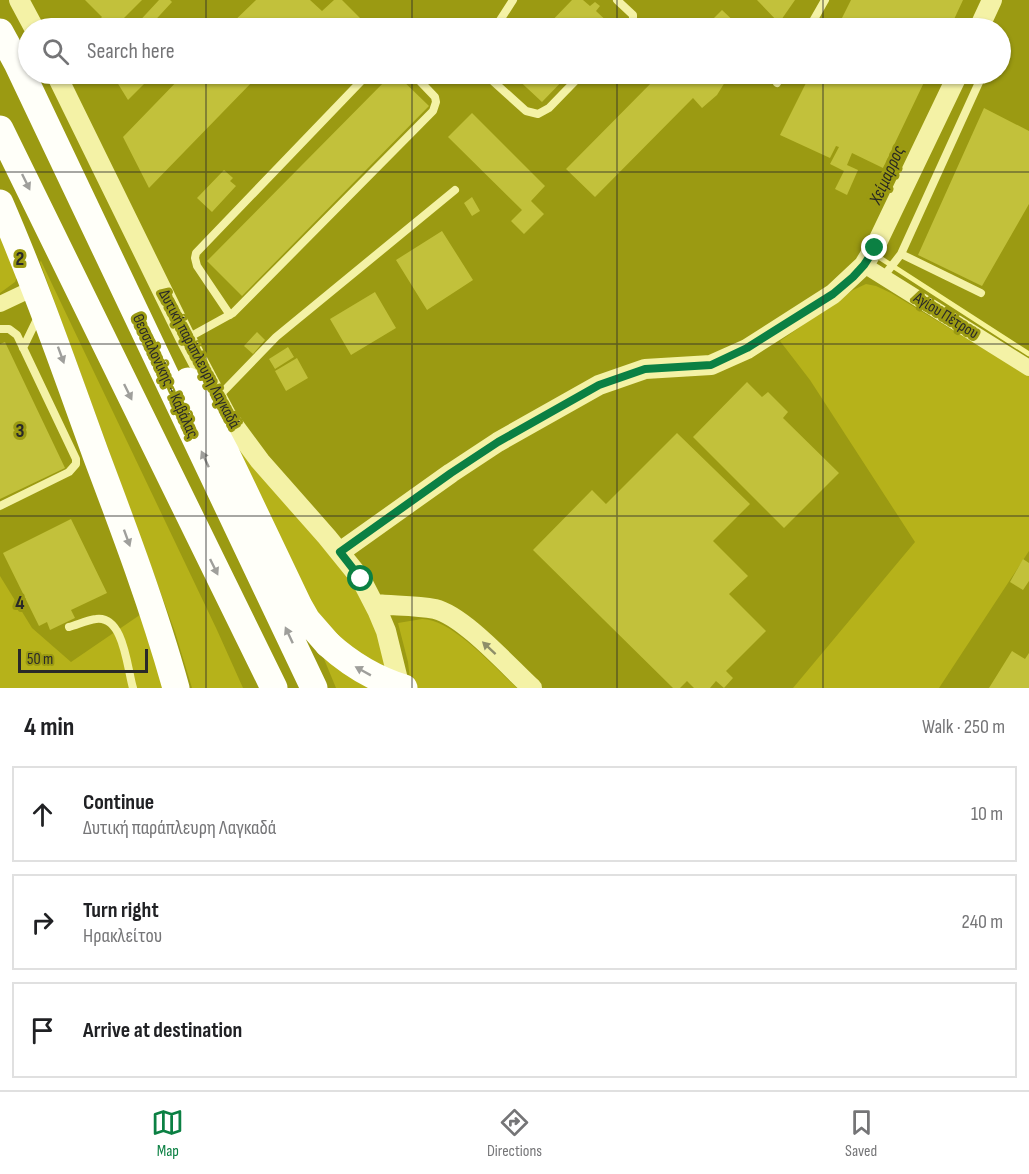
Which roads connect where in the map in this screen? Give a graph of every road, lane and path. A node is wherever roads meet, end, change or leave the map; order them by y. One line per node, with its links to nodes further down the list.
1 (20, 0): 6 (street)
2 (513, 0): 7 (lane)
3 (618, 0): 8 (lane)
4 (825, 0): 9 (lane)
5 (992, 0): 10 (street)
6 (29, 18)
7 (501, 18)
8 (633, 18)
9 (815, 18)
10 (984, 18)
11 (0, 32): 12 (highway)
12 (17, 63)
13 (27, 84): 44 (highway, Θεσσαλονίκης - Καβάλας, one-way to 13)
14 (30, 84): 46 (highway, one-way to 14, bridge)
15 (61, 84): 33 (street, Δυτική παράπλευρη Λαγκαδά)
16 (358, 84): 31 (lane)
17 (423, 84): 31 (lane)
18 (496, 84): 19 (lane)
19 (572, 84)
20 (953, 84): 26 (street)
21 (978, 84): 25 (lane)
22 (0, 129): 43 (highway, one-way to 43)
23 (455, 190): 36 (lane)
24 (0, 203): 29 (highway)
25 (901, 254): 27 (lane); 28 (lane)
26 (864, 265): 27 (street, Αγίου Πέτρου); 38 (street)
27 (883, 277): 35 (street, Αγίου Πέτρου)
28 (981, 293)
29 (39, 297): 30 (street); 34 (lane); 42 (highway, one-way to 42)
30 (0, 304)
31 (230, 315): 33 (lane)
32 (0, 329): 34 (lane)
33 (186, 339): 36 (street, Δυτική παράπλευρη Λαγκαδά)
34 (23, 348): 37 (lane)
35 (1029, 368)
36 (216, 399): 38 (street, Δυτική παράπλευρη Λαγκαδά)
37 (0, 506)
38 (340, 552): 39 (street, Δυτική παράπλευρη Λαγκαδά)
39 (375, 604): 45 (street, Δυτική παράπλευρη Λαγκαδά); 47 (street, one-way to 39)
40 (69, 627): 41 (lane)
41 (133, 688)
42 (176, 688)
43 (274, 688)
44 (314, 688)
45 (400, 688)
46 (404, 688)
47 (532, 688)

